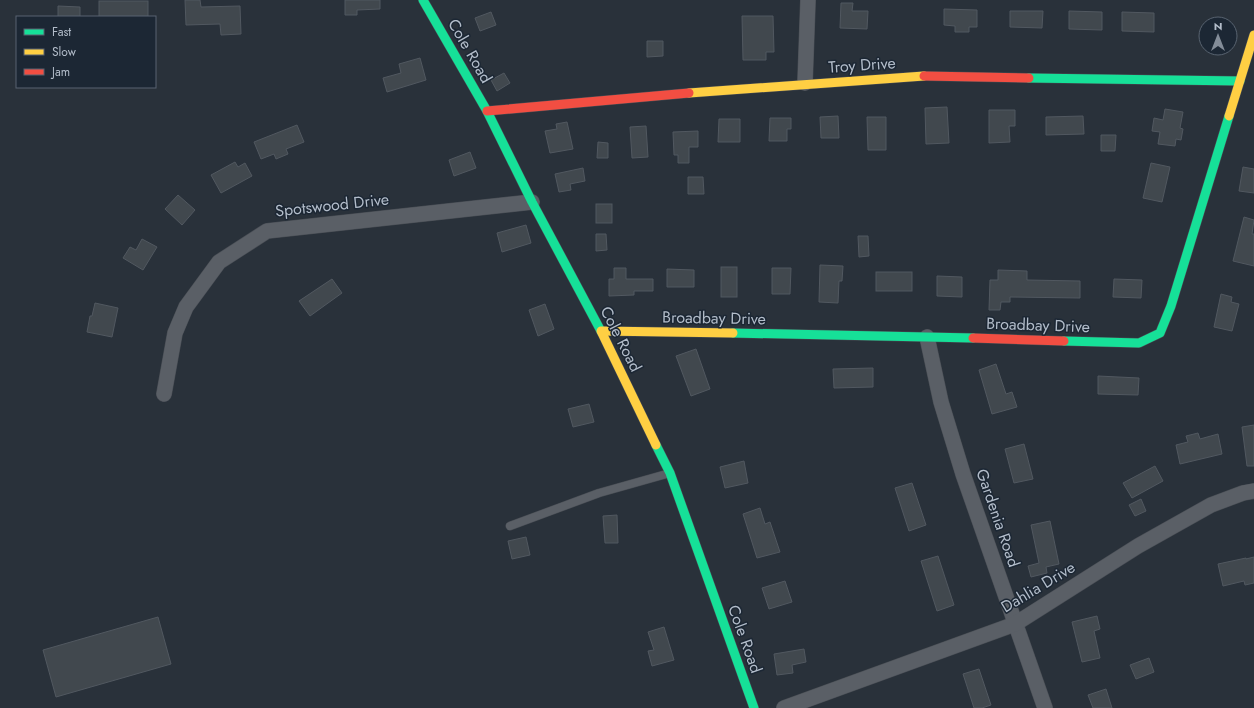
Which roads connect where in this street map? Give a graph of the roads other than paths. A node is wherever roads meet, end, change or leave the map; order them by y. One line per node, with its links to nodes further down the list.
1 (423, 0): 6 (street, Cole Road)
2 (808, 0): 5 (street)
3 (1254, 35): 4 (street, Broadbay Drive)
4 (1240, 81): 5 (street, Troy Drive); 9 (street, Broadbay Drive)
5 (804, 83): 6 (street, Troy Drive)
6 (487, 111): 7 (street, Cole Road)
7 (532, 202): 8 (street, Cole Road); 10 (street, Spotswood Drive)
8 (601, 331): 9 (street, Broadbay Drive); 11 (street, Cole Road)
9 (927, 337): 14 (street, Gardenia Road)
10 (164, 394)
11 (670, 473): 13 (lane); 15 (street, Cole Road)
12 (1254, 491): 14 (street, Dahlia Drive)
13 (510, 526)
14 (1015, 624): 16 (street, Dahlia Drive); 17 (street, Gardenia Road)
15 (754, 708)
16 (784, 708)
17 (1045, 708)

